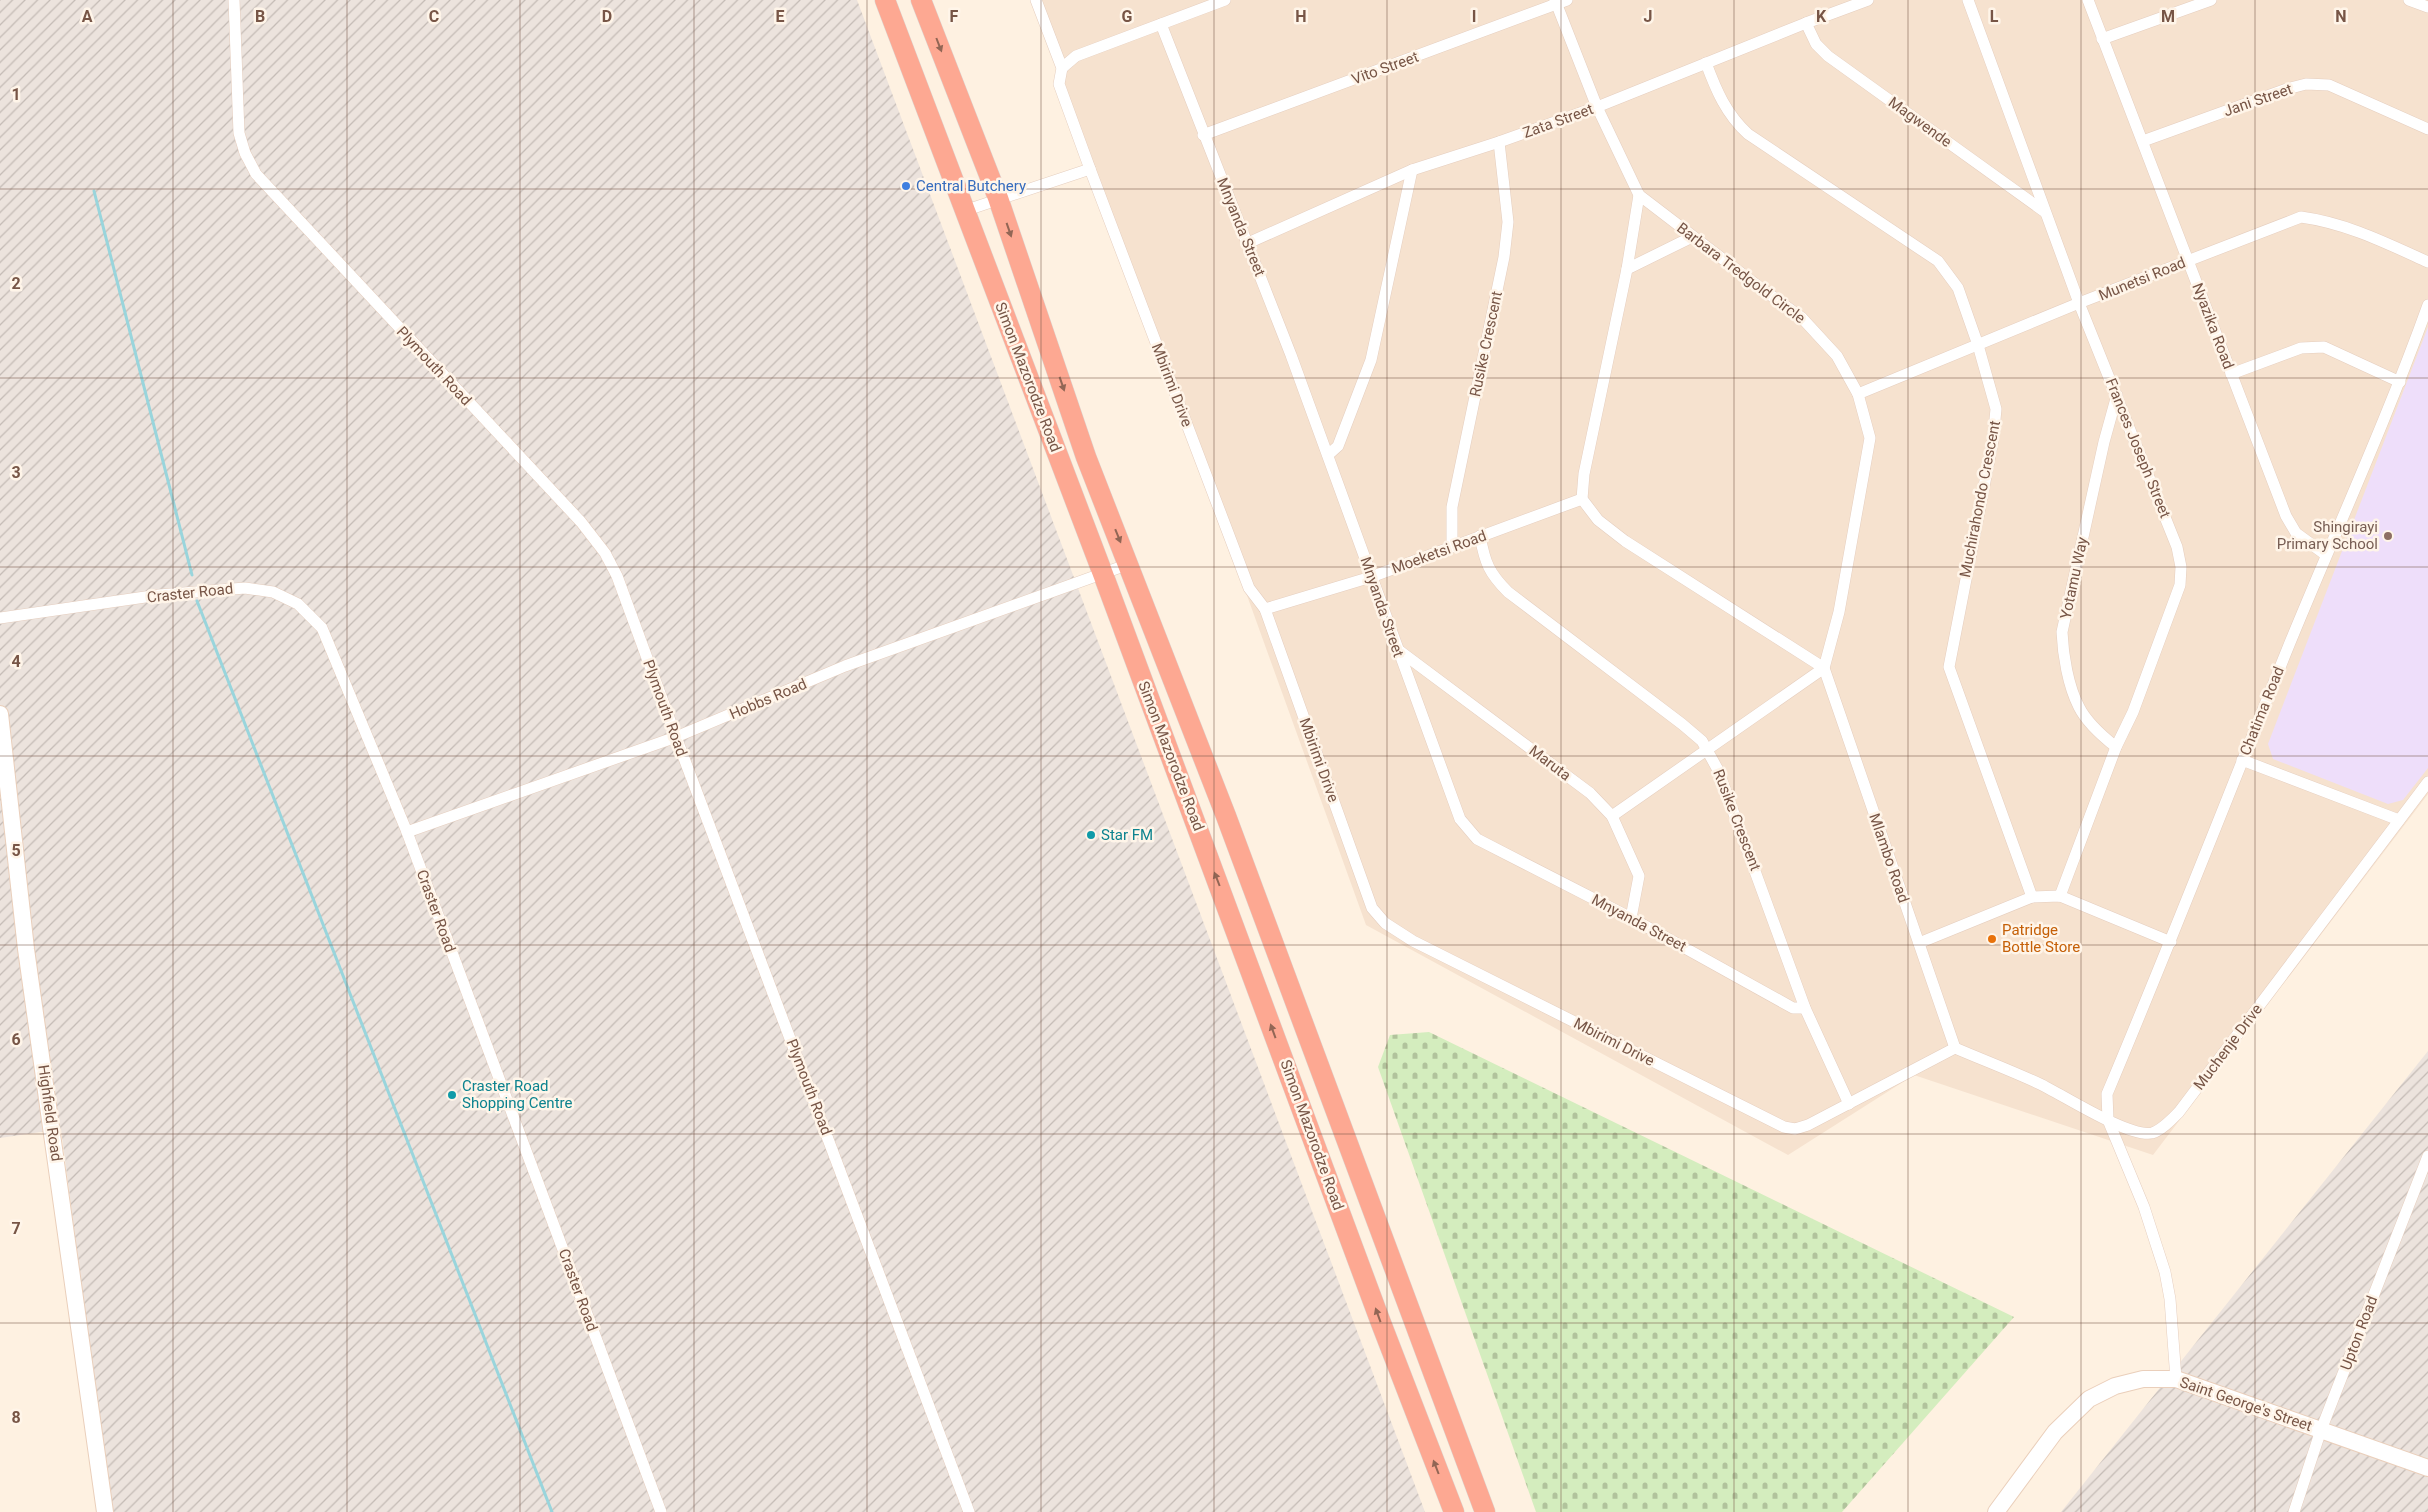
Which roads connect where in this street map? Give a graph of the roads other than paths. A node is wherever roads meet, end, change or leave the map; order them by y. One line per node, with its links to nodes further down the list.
1 (234, 0): 55 (street, Plymouth Road)
2 (885, 0): 27 (highway, Simon Mazorodze Road)
3 (921, 0): 26 (highway, Simon Mazorodze Road, one-way to 26)
4 (1036, 0): 17 (street, Mbirimi Drive)
5 (1225, 0): 14 (street)
6 (1868, 0): 13 (street, Zata Street)
7 (1968, 0): 28 (street, Frances Joseph Street)
8 (2088, 0): 15 (street, Nyazika Road)
9 (2211, 0): 15 (street)
10 (2409, 0): 12 (street)
11 (1560, 1): 18 (street); 20 (street, Vito Street)
12 (2428, 7)
13 (1806, 23): 16 (street, Zata Street); 28 (street, Magwende)
14 (1161, 24): 17 (street); 20 (street, Mnyanda Street)
15 (2102, 39): 21 (street, Nyazika Road)
16 (1706, 63): 18 (street, Zata Street); 36 (street, Muchirahondo Crescent)
17 (1062, 68): 23 (street, Mbirimi Drive)
18 (1597, 107): 22 (street, Zata Street); 25 (street)
19 (2428, 129): 21 (street, Jani Street)
20 (1203, 135): 30 (street, Mnyanda Street)
21 (2143, 141): 31 (street, Nyazika Road)
22 (1499, 142): 24 (street, Zata Street); 45 (street, Rusike Crescent)
23 (1090, 169): 26 (street); 50 (street, Mbirimi Drive)
24 (1412, 170): 30 (street, Zata Street); 41 (street)
25 (1639, 194): 29 (street, Barbara Tredgold Circle); 33 (street)
26 (998, 198): 27 (street); 42 (highway, Simon Mazorodze Road, one-way to 42)
27 (964, 211): 48 (highway, Simon Mazorodze Road)
28 (2045, 212): 34 (street, Frances Joseph Street)
29 (1692, 237): 33 (street); 39 (street, Barbara Tredgold Circle)
30 (1248, 242): 41 (street, Mnyanda Street)
31 (2188, 260): 32 (street, Munetsi Road); 34 (street, Munetsi Road); 37 (street, Nyazika Road)
32 (2428, 262)
33 (1627, 269): 43 (street)
34 (2079, 303): 36 (street, Munetsi Road); 40 (street, Frances Joseph Street)
35 (2428, 305): 38 (street, Chatima Road)
36 (1978, 345): 39 (street, Munetsi Road); 64 (street, Muchirahondo Crescent)
37 (2231, 374): 38 (street); 46 (street, Nyazika Road)
38 (2400, 382): 46 (street, Chatima Road)
39 (1858, 394): 53 (street, Barbara Tredgold Circle)
40 (2118, 395): 56 (street, Frances Joseph Street); 56 (street, Yotamu Way)
41 (1328, 455): 49 (street, Mnyanda Street)
42 (1086, 457): 47 (highway, Simon Mazorodze Road, one-way to 47); 48 (highway)
43 (1582, 499): 44 (street, Moeketsi Road); 53 (street)
44 (1480, 536): 45 (street, Moeketsi Road); 57 (street, Rusike Crescent)
45 (1452, 546): 49 (street, Moeketsi Road)
46 (2326, 555): 58 (street, Chatima Road)
47 (1129, 564): 48 (street, Hobbs Road); 80 (highway, Simon Mazorodze Road)
48 (1102, 574): 55 (street, Hobbs Road); 79 (highway, Simon Mazorodze Road, one-way to 48)
49 (1371, 577): 50 (street, Moeketsi Road); 52 (street, Mnyanda Street)
50 (1265, 609): 70 (street, Mbirimi Drive)
51 (0, 618): 62 (street, Craster Road)
52 (1397, 649): 60 (street, Maruta); 65 (street, Mnyanda Street)
53 (1824, 668): 57 (street); 66 (street, Mlambo Road)
54 (0, 714): 76 (street, Highfield Road)
55 (676, 738): 62 (street, Hobbs Road); 78 (street, Plymouth Road)
56 (2116, 747): 63 (street, Frances Joseph Street)
57 (1706, 750): 60 (street); 68 (street, Rusike Crescent)
58 (2242, 760): 61 (street); 67 (street, Chatima Road)
59 (2428, 782): 61 (street, Muchenje Drive)
60 (1612, 816): 65 (street, Maruta)
61 (2398, 820): 71 (street, Muchenje Drive)
62 (407, 832): 77 (street, Craster Road)
63 (2060, 896): 64 (street); 67 (street)
64 (2032, 897): 66 (street)
65 (1631, 918): 68 (street, Mnyanda Street)
66 (1919, 942): 69 (street, Mlambo Road)
67 (2171, 942): 71 (street, Chatima Road)
68 (1805, 1008): 70 (street, Rusike Crescent)
69 (1955, 1048): 70 (street, Mbirimi Drive); 71 (street, Muchenje Drive)
70 (1849, 1104)
71 (2108, 1120): 73 (street)
72 (2428, 1156): 74 (street, Upton Road)
73 (2176, 1378): 74 (street, Saint George's Street); 81 (street, Saint George's Street)
74 (2321, 1430): 75 (street, Saint George's Street); 82 (street, Upton Road)
75 (2428, 1468)
76 (104, 1512)
77 (661, 1512)
78 (970, 1512)
79 (1454, 1512)
80 (1484, 1512)
81 (1996, 1512)
82 (2294, 1512)

